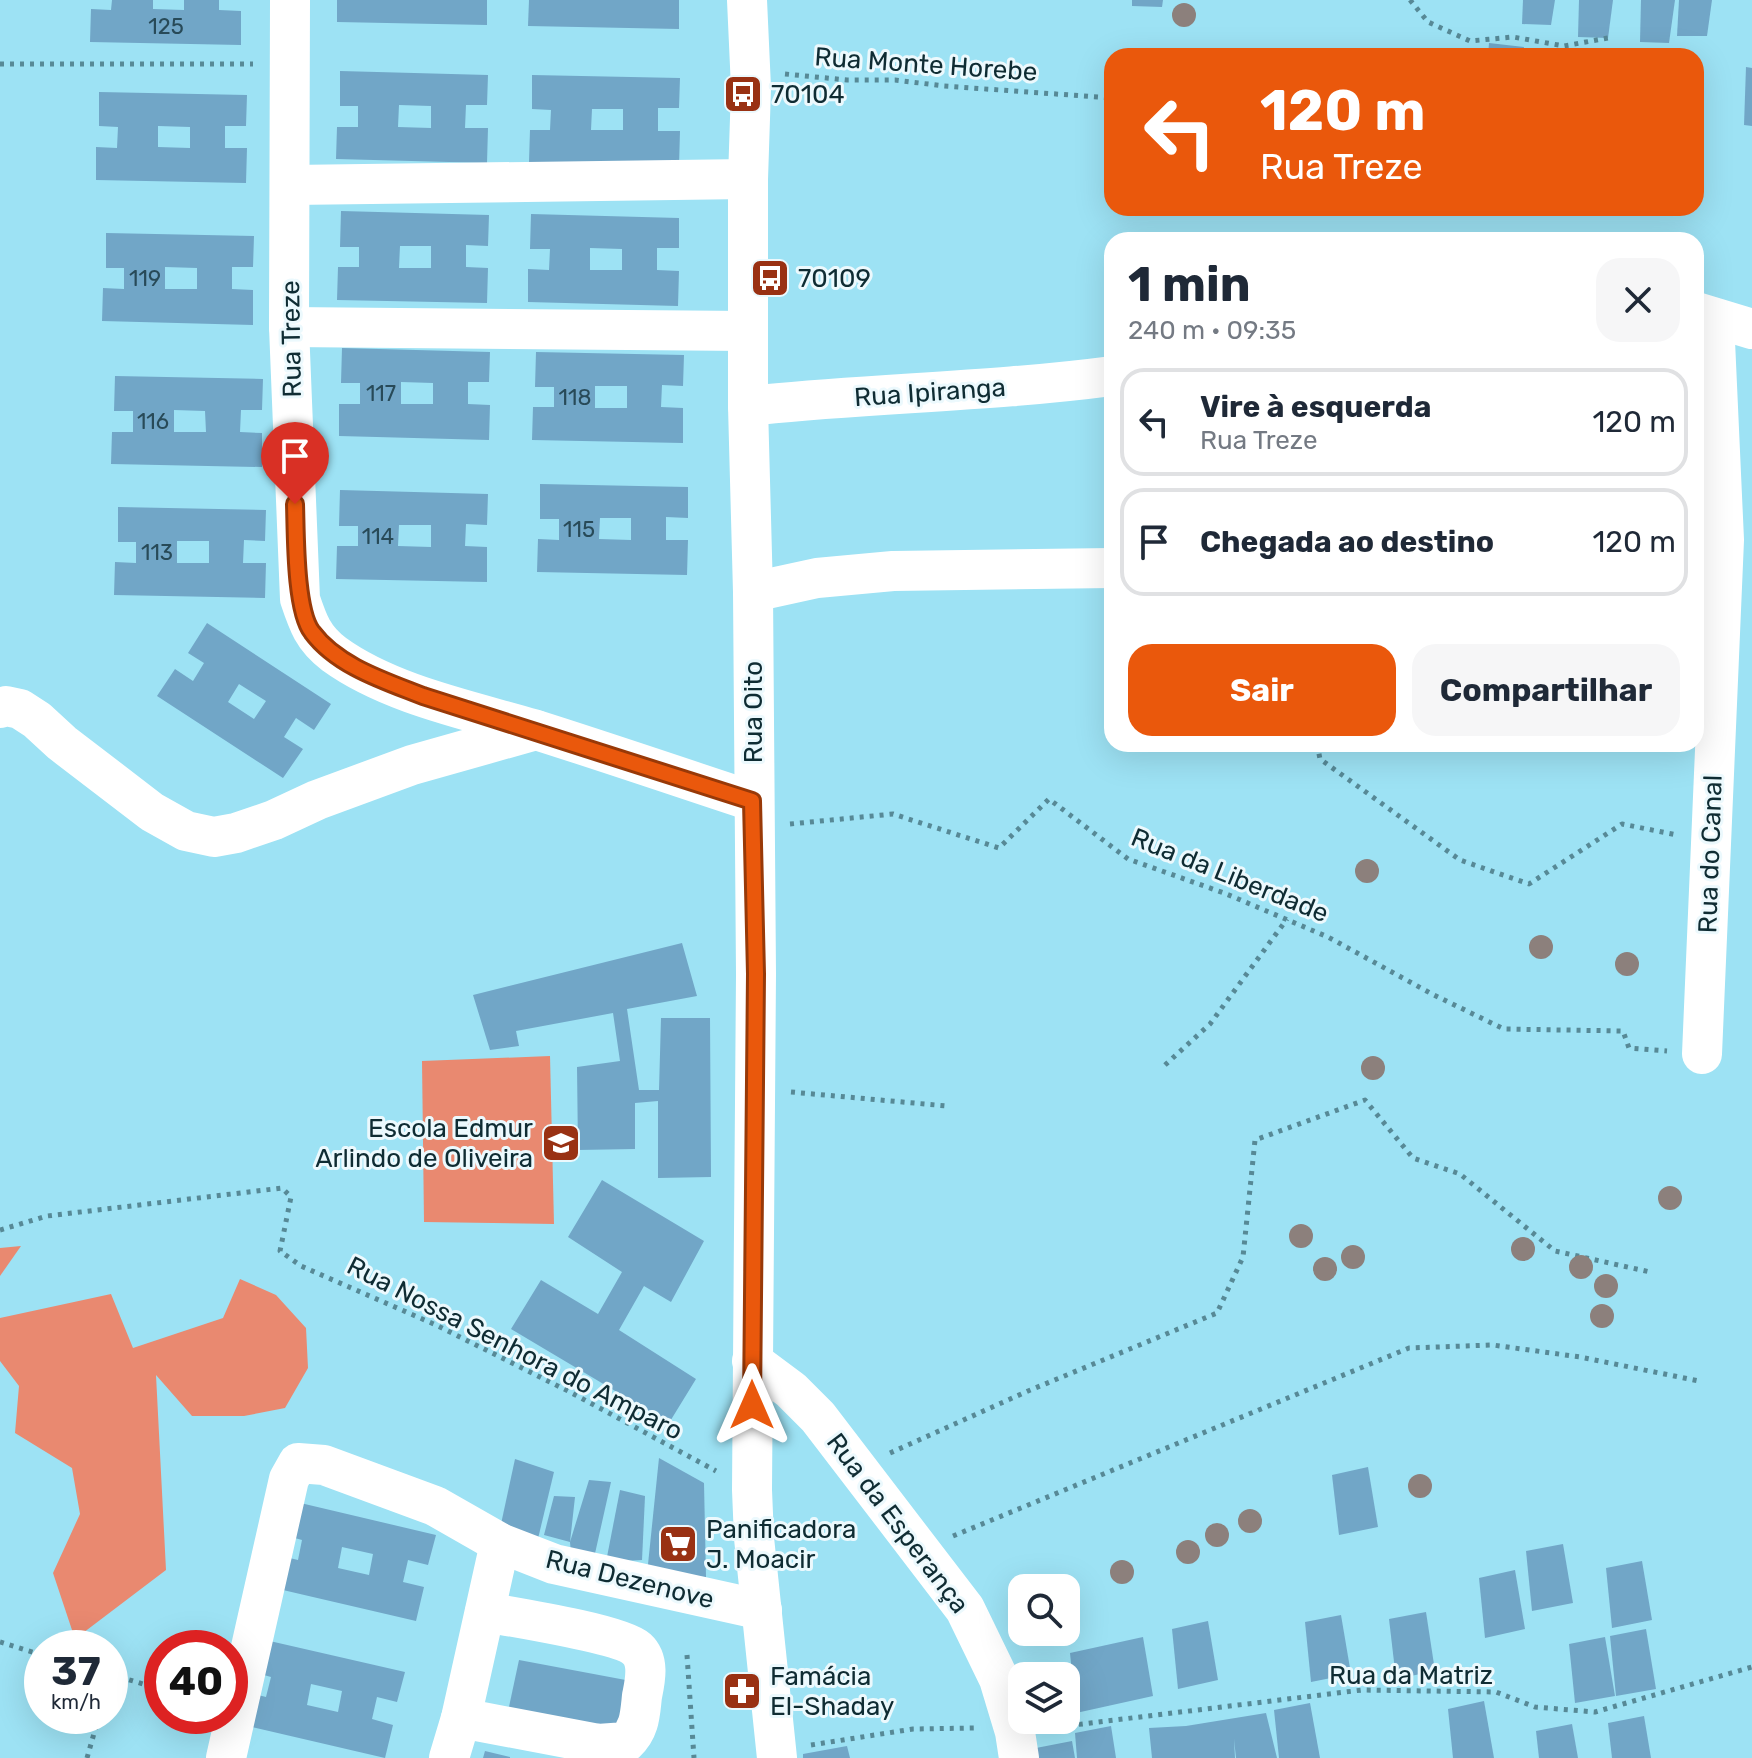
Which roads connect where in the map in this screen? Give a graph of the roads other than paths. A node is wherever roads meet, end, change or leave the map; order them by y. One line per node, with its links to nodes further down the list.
1 (290, 0): 4 (street, Rua Treze)
2 (747, 0): 3 (street, Rua Oito)
3 (748, 179): 4 (street); 8 (street, Rua Oito)
4 (291, 185): 6 (street, Rua Treze)
5 (1705, 316): 7 (street); 16 (street, Rua do Canal)
6 (289, 327): 8 (street); 14 (street, Rua Treze)
7 (1752, 329)
8 (748, 331): 10 (street, Rua Oito)
9 (1104, 377): 10 (street, Rua Ipiranga)
10 (748, 406): 12 (street, Rua Oito)
11 (1104, 568): 12 (street)
12 (753, 592): 15 (street, Rua Oito)
13 (0, 708): 14 (street)
14 (536, 730): 15 (street, Rua Treze)
15 (753, 814): 17 (street, Rua Oito)
16 (1702, 1054)
17 (752, 1361): 19 (street, Rua Oito); 22 (street, Rua da Esperança)
18 (500, 1543): 19 (street, Rua Dezenove); 20 (street); 24 (street, Rua Dezenove)
19 (762, 1610): 23 (street, Rua Oito)
20 (485, 1612): 21 (street); 21 (street)
21 (461, 1718): 25 (street)
22 (1006, 1740)
23 (776, 1755)
24 (226, 1758)
25 (449, 1758)

